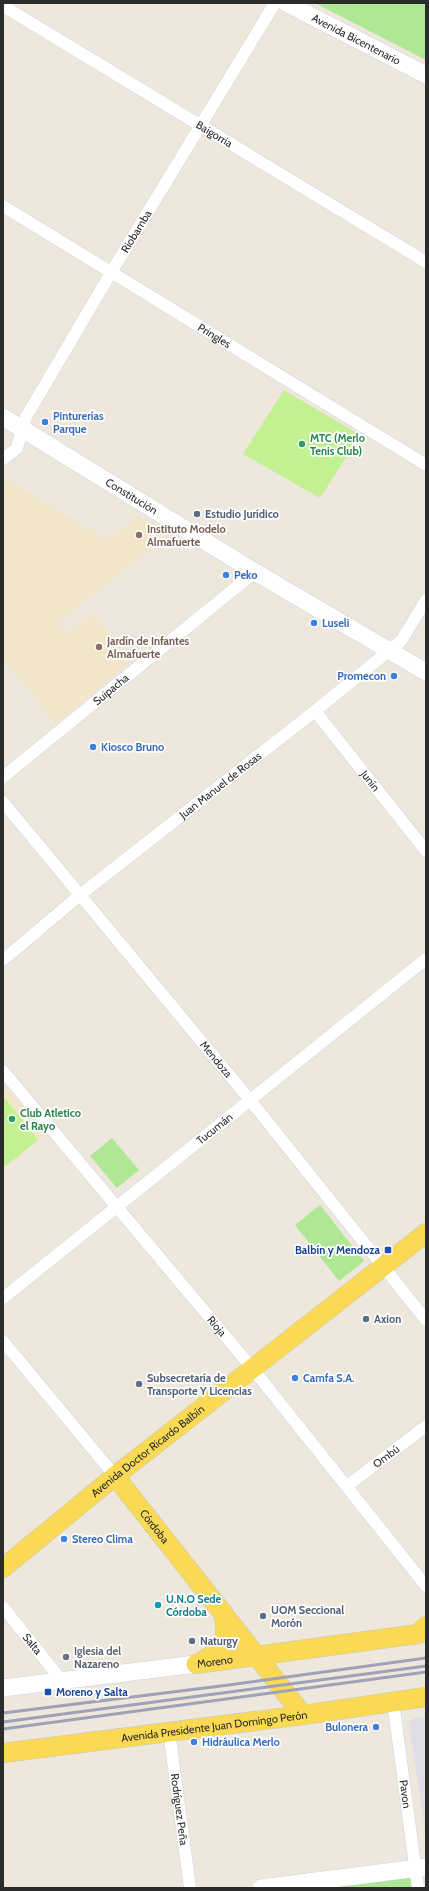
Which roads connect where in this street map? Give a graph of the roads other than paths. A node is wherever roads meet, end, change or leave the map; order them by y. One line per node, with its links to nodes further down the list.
1 (276, 3): 5 (street, Riobamba)
2 (286, 3): 4 (street, Avenida Bicentenario)
3 (3, 6): 5 (street, Baigorria)
4 (426, 75)
5 (200, 126): 7 (street, Baigorria); 8 (street, Riobamba)
6 (3, 206): 8 (street, Pringles)
7 (426, 262)
8 (112, 271): 10 (street, Riobamba); 12 (street, Pringles)
9 (3, 417): 10 (street, Constitución)
10 (24, 430): 11 (street, Riobamba); 13 (street, Constitución)
11 (3, 459)
12 (426, 465)
13 (255, 572): 15 (street, Constitución); 18 (street, Suipacha)
14 (426, 600): 15 (street, Juan Manuel de Rosas)
15 (389, 650): 16 (street, Constitución); 17 (street, Juan Manuel de Rosas)
16 (426, 672)
17 (315, 711): 20 (street, Junín); 21 (street, Juan Manuel de Rosas)
18 (3, 777)
19 (3, 802): 21 (street, Mendoza)
20 (426, 851)
21 (80, 895): 23 (street, Juan Manuel de Rosas); 25 (street, Mendoza)
22 (426, 959): 25 (street, Tucumán)
23 (3, 960)
24 (3, 1071): 26 (street, Rioja)
25 (250, 1100): 26 (street, Tucumán); 28 (street, Mendoza)
26 (116, 1206): 29 (street, Tucumán); 32 (street, Rioja)
27 (426, 1233): 28 (main road, Avenida Doctor Ricardo Balbín)
28 (383, 1268): 30 (street, Mendoza); 32 (main road, Avenida Doctor Ricardo Balbín)
29 (3, 1298)
30 (426, 1320)
31 (3, 1341): 34 (street, Córdoba)
32 (252, 1368): 34 (main road, Avenida Doctor Ricardo Balbín); 35 (street, Rioja)
33 (426, 1426): 35 (street, Ombú)
34 (115, 1476): 36 (main road, Avenida Doctor Ricardo Balbín); 39 (main road, Córdoba)
35 (347, 1486): 37 (street, Rioja)
36 (3, 1568)
37 (426, 1586)
38 (3, 1607): 43 (street, Salta)
39 (222, 1613): 41 (main road, Córdoba); 42 (main road)
40 (423, 1631): 41 (main road, Moreno)
41 (256, 1655): 42 (main road, Moreno); 47 (main road, Córdoba)
42 (196, 1664): 43 (street, Moreno)
43 (62, 1681): 44 (street, Moreno)
44 (3, 1688)
45 (426, 1697): 46 (main road, Avenida Presidente Juan Domingo Perón)
46 (393, 1701): 47 (main road, Avenida Presidente Juan Domingo Perón); 50 (street, Pavon)
47 (303, 1715): 48 (main road, Avenida Presidente Juan Domingo Perón)
48 (169, 1731): 49 (main road, Avenida Presidente Juan Domingo Perón); 51 (street, Rodríguez Peña)
49 (3, 1753)
50 (420, 1867): 52 (street); 53 (street, Pavon)
51 (190, 1888)
52 (262, 1888)
53 (418, 1888)

